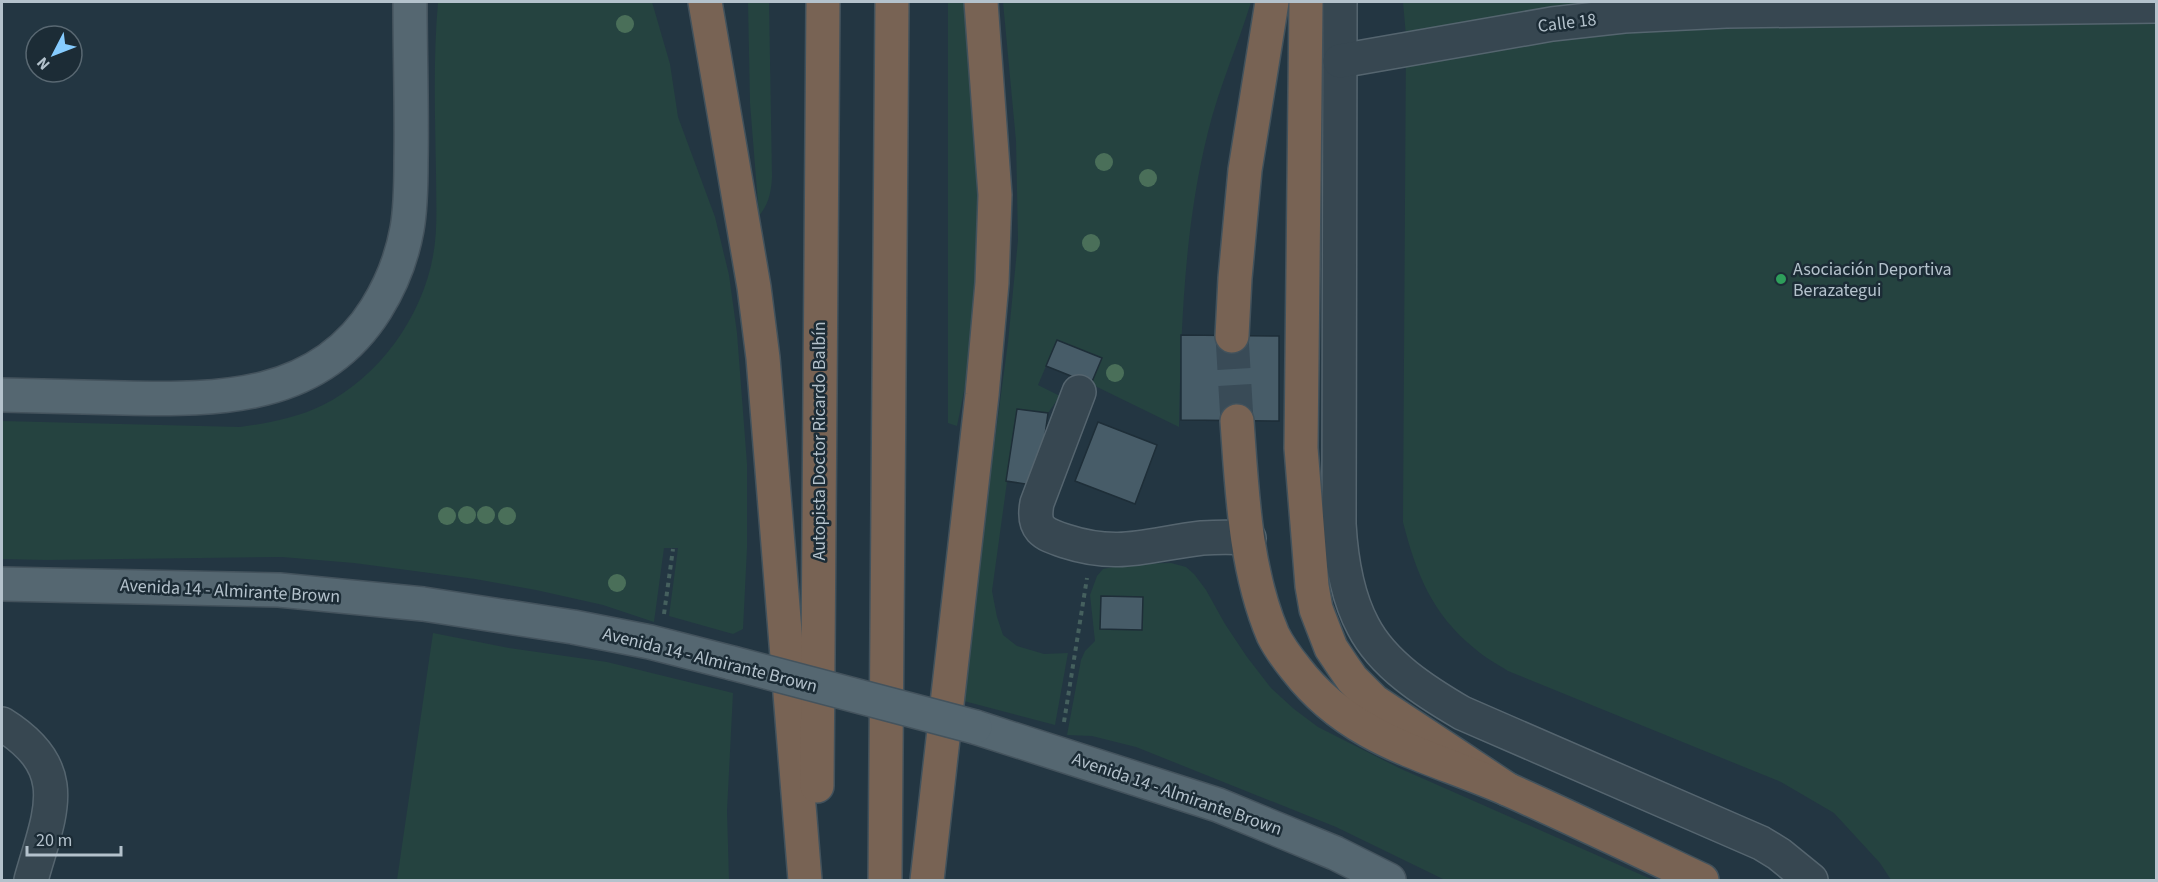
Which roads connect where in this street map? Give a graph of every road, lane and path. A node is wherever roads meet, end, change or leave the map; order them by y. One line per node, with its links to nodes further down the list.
1 (410, 2): 13 (main road)
2 (705, 2): 24 (highway)
3 (823, 2): 25 (highway, Autopista Doctor Ricardo Balbín)
4 (892, 2): 26 (highway)
5 (981, 2): 27 (highway)
6 (1272, 2): 11 (highway)
7 (1306, 2): 22 (highway)
8 (1340, 2): 10 (street)
9 (2157, 6): 10 (street, Calle 18)
10 (1340, 61): 30 (street)
11 (1233, 336)
12 (1079, 392): 16 (street)
13 (2, 395)
14 (1237, 421): 15 (highway)
15 (1249, 538): 16 (street); 22 (highway)
16 (1091, 548): 21 (path)
17 (673, 549): 19 (path)
18 (2, 584): 28 (main road, Avenida 14 - Almirante Brown, bridge)
19 (663, 618)
20 (2, 724): 23 (street)
21 (1063, 731)
22 (1507, 789): 29 (highway)
23 (32, 880)
24 (805, 880)
25 (819, 880)
26 (885, 880)
27 (927, 880)
28 (1389, 880)
29 (1702, 880)
30 (1811, 880)

